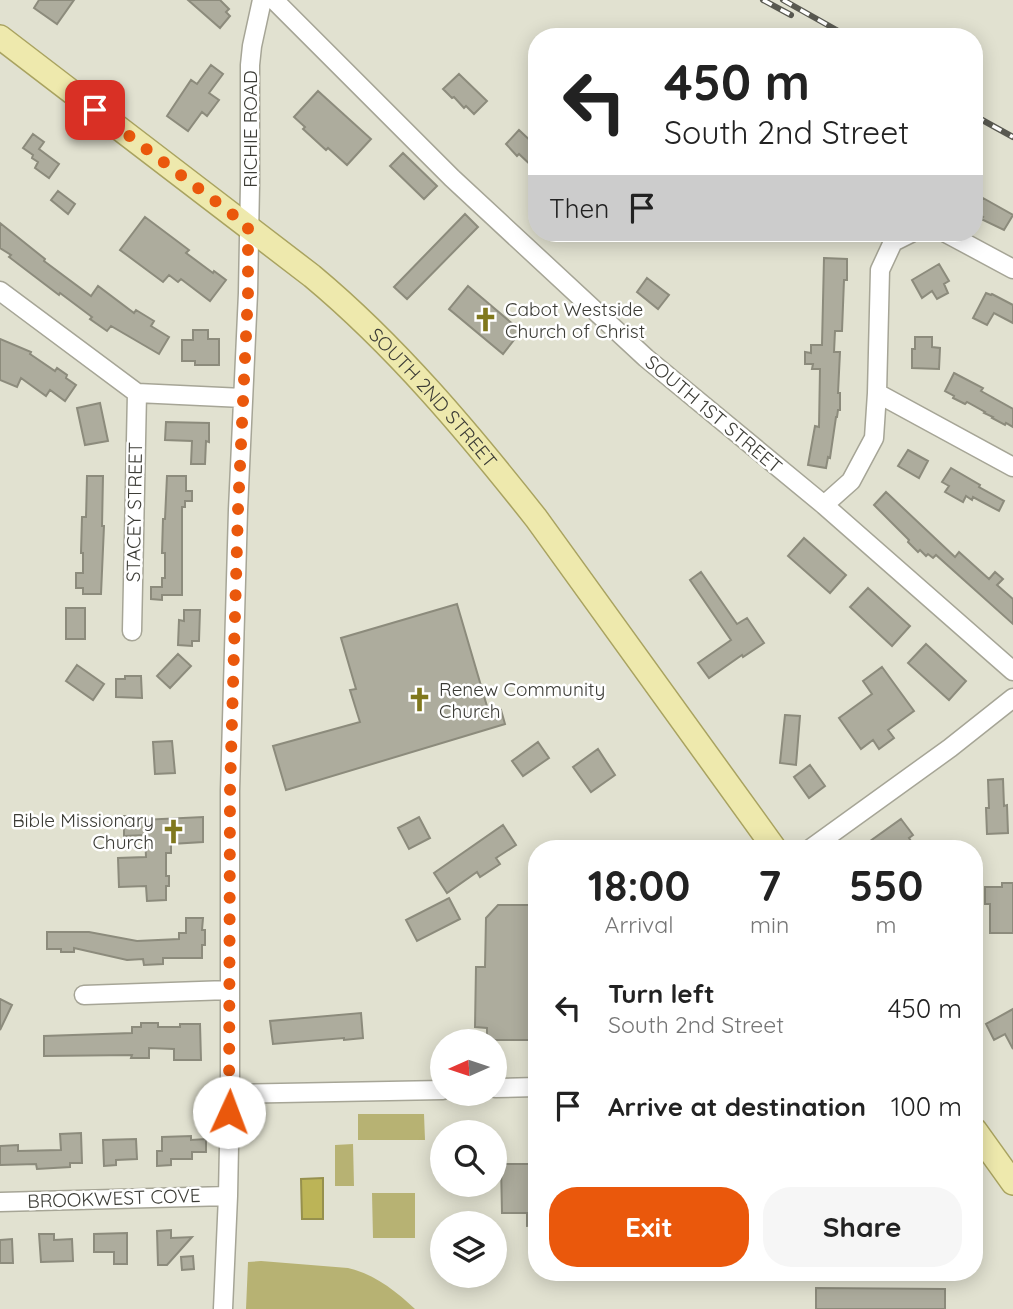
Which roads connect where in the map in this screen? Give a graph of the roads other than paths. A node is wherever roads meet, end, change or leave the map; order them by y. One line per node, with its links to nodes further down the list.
1 (262, 0): 4 (street, RICHIE ROAD)
2 (274, 0): 13 (street, SOUTH 1ST STREET)
3 (0, 37): 4 (main road, SOUTH 2ND STREET)
4 (248, 226): 11 (street, RICHIE ROAD); 17 (main road, SOUTH 2ND STREET)
5 (893, 242): 10 (street)
6 (963, 242): 7 (street)
7 (1013, 269)
8 (0, 291): 9 (street)
9 (137, 393): 11 (street); 14 (street, STACEY STREET)
10 (877, 393): 12 (street); 13 (street)
11 (243, 398): 19 (street, RICHIE ROAD)
12 (1013, 467)
13 (824, 505): 15 (street, SOUTH 1ST STREET)
14 (132, 631)
15 (1013, 671)
16 (1013, 698): 18 (street)
17 (769, 840)
18 (822, 840)
19 (229, 990): 20 (street); 24 (street, RICHIE ROAD)
20 (84, 995)
21 (528, 1087): 22 (street)
22 (508, 1088)
23 (430, 1090): 24 (street)
24 (230, 1094): 27 (street, RICHIE ROAD)
25 (983, 1141): 26 (main road)
26 (1013, 1183)
27 (228, 1196): 28 (street, BROOKWEST COVE); 29 (street, RICHIE ROAD)
28 (0, 1202)
29 (223, 1309)

